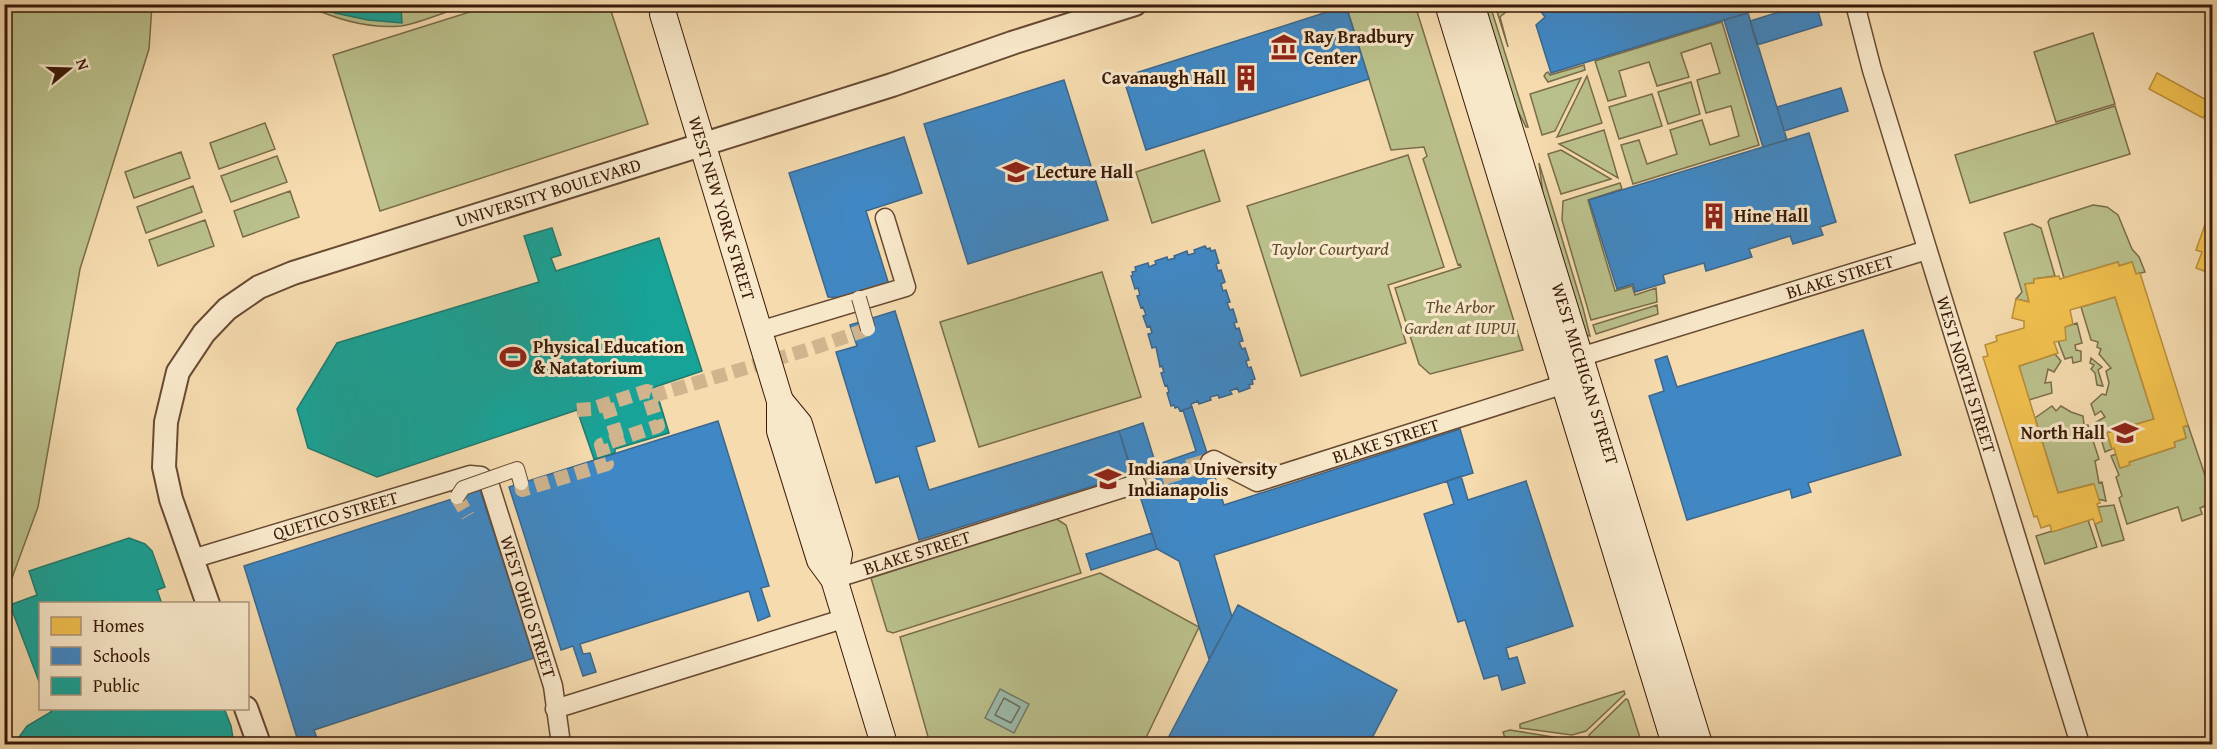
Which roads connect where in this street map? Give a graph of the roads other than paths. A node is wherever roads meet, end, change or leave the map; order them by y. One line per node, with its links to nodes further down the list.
1 (1135, 4): 6 (street, UNIVERSITY BOULEVARD)
2 (1448, 4): 13 (main road, WEST MICHIGAN STREET)
3 (1471, 4): 12 (main road, WEST MICHIGAN STREET)
4 (1855, 4): 8 (street, WEST NORTH STREET)
5 (661, 8): 6 (main road, WEST NEW YORK STREET)
6 (702, 144): 11 (main road, WEST NEW YORK STREET); 19 (street, UNIVERSITY BOULEVARD)
7 (885, 218): 11 (street)
8 (1928, 250): 12 (street, BLAKE STREET); 30 (street, WEST NORTH STREET)
9 (859, 298): 10 (street, bridge)
10 (868, 329)
11 (759, 331): 20 (main road, WEST NEW YORK STREET)
12 (1580, 357): 29 (main road, WEST MICHIGAN STREET)
13 (1565, 384): 14 (street, BLAKE STREET); 28 (main road, WEST MICHIGAN STREET)
14 (1210, 462)
15 (481, 476): 19 (street, QUETICO STREET); 23 (street, WEST OHIO STREET)
16 (521, 483): 18 (street, bridge)
17 (1136, 484): 20 (street, BLAKE STREET)
18 (457, 497)
19 (192, 559): 21 (street, UNIVERSITY BOULEVARD)
20 (834, 579): 22 (main road, WEST NEW YORK STREET)
21 (208, 602)
22 (846, 618): 23 (street); 27 (main road, WEST NEW YORK STREET)
23 (555, 709): 26 (street, WEST OHIO STREET)
24 (247, 710): 25 (street)
25 (259, 744)
26 (561, 744)
27 (884, 744)
28 (1675, 744)
29 (1699, 744)
30 (2080, 744)

